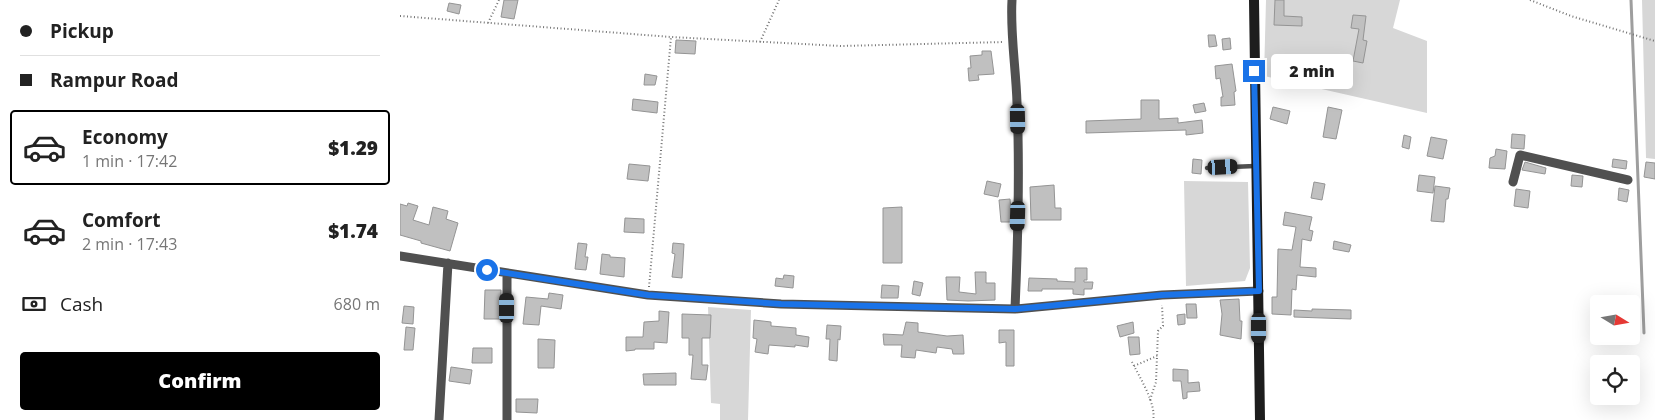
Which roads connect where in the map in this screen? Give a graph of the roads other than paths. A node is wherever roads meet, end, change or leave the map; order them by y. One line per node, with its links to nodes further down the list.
1 (1012, 0): 11 (street)
2 (1254, 0): 3 (main road)
3 (1255, 166): 4 (lane); 10 (main road)
4 (1207, 168)
5 (1628, 180): 6 (street)
6 (1513, 182)
7 (400, 256): 8 (street)
8 (448, 263): 9 (street); 12 (street)
9 (507, 273): 11 (street); 13 (street)
10 (1259, 291): 11 (street); 14 (main road)
11 (1015, 309)
12 (439, 420)
13 (507, 420)
14 (1260, 420)

